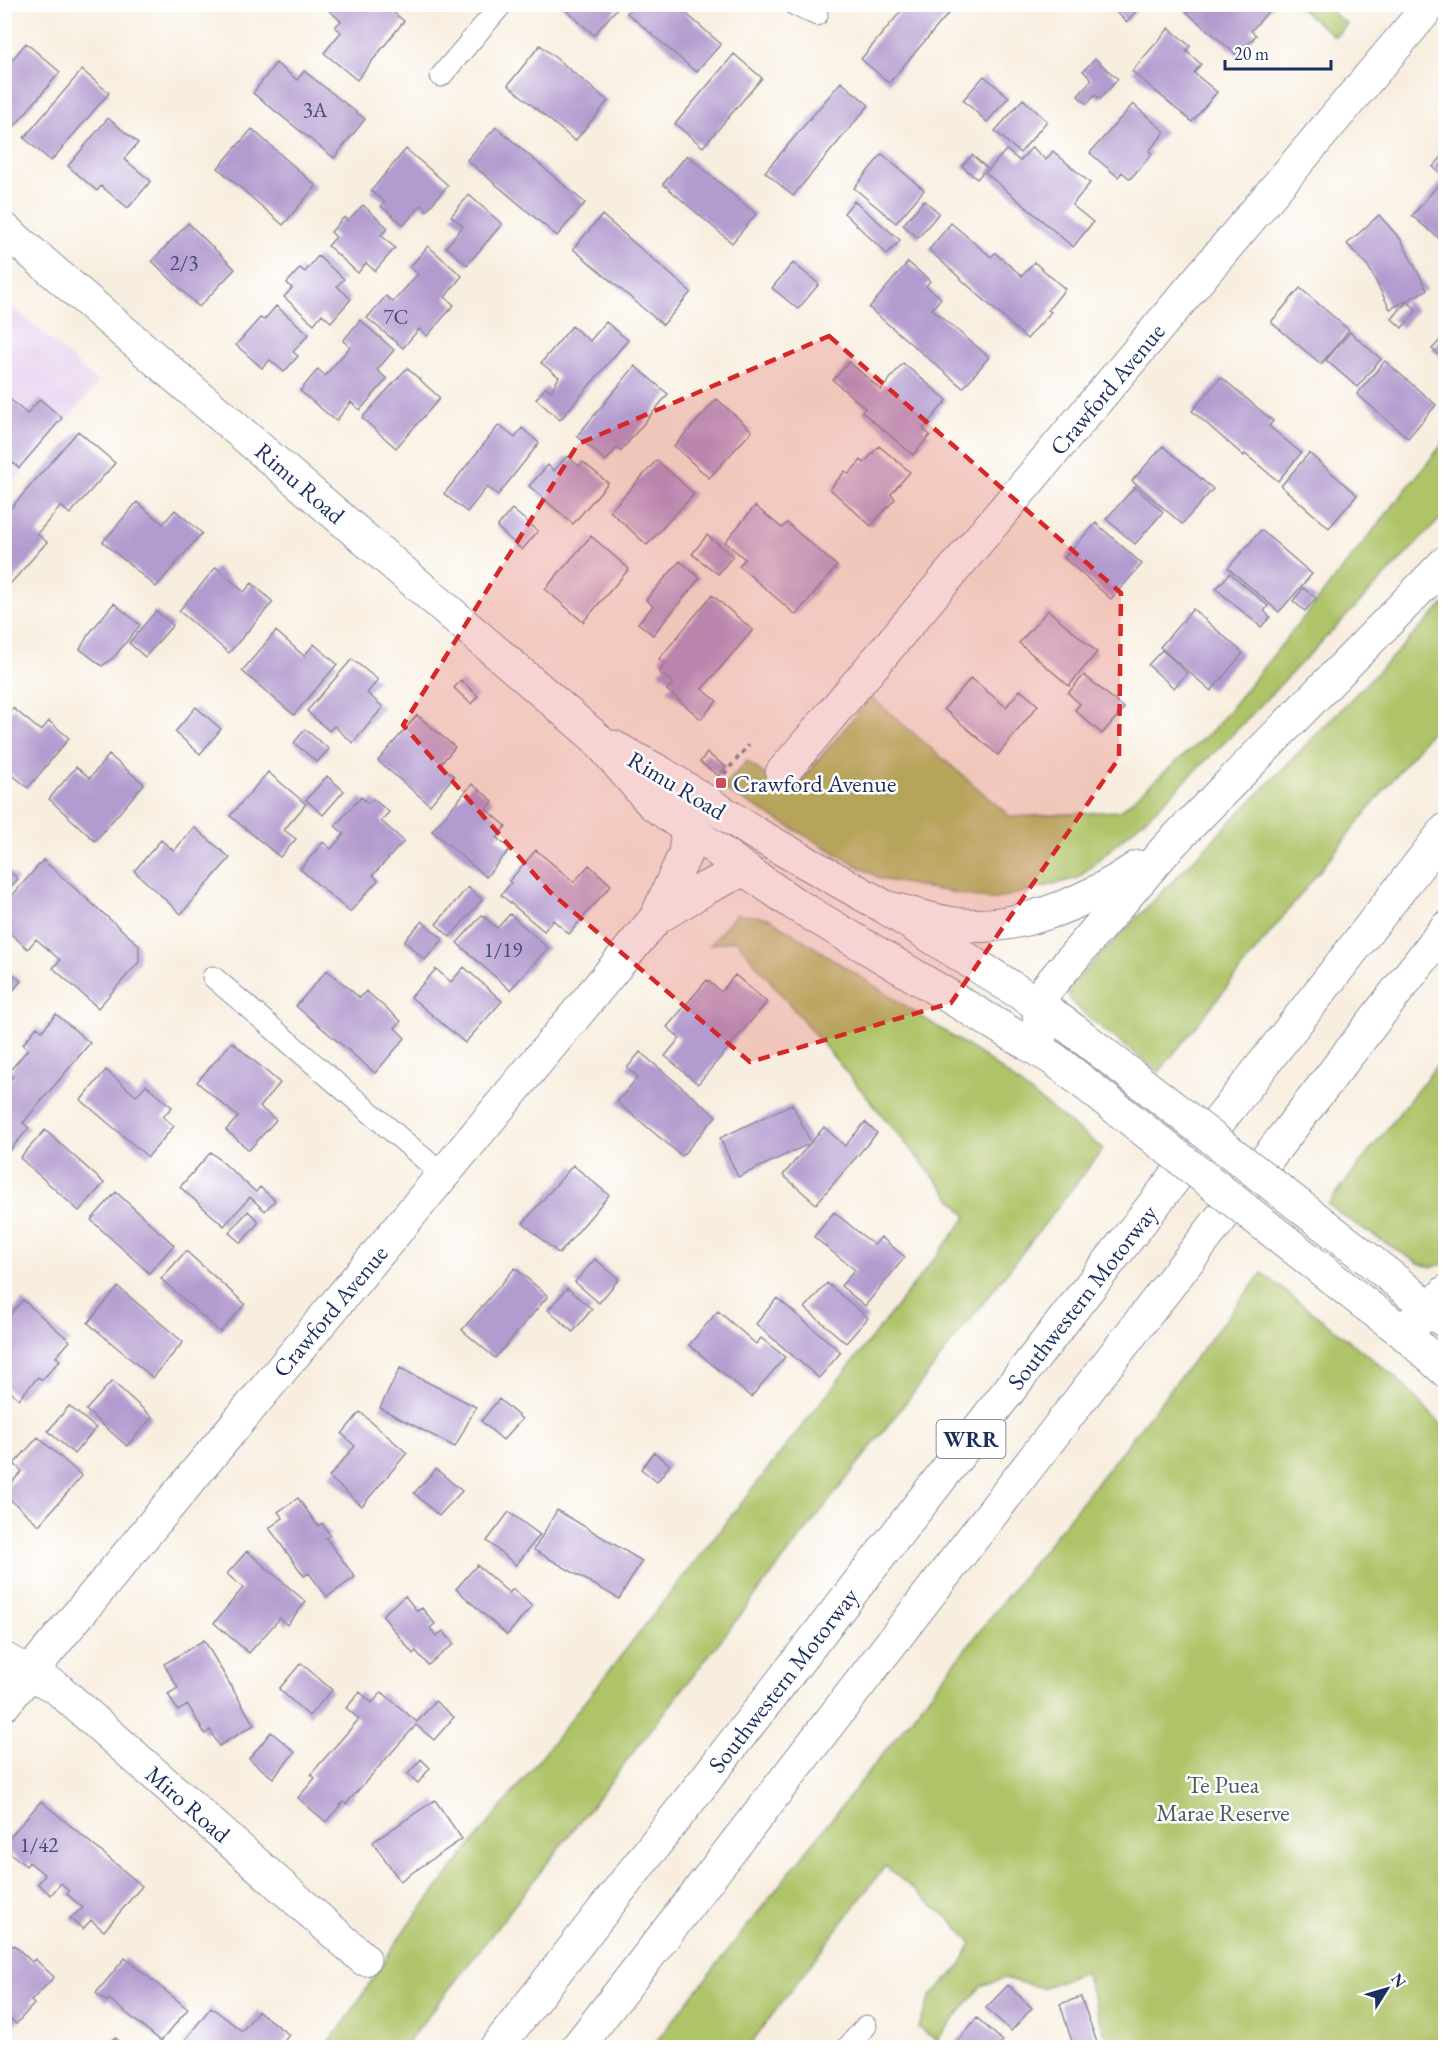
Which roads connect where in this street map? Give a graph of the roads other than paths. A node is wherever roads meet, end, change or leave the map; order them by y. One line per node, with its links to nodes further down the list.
1 (501, 4): 5 (lane)
2 (793, 4): 4 (lane)
3 (1431, 4): 9 (main road, Crawford Avenue)
4 (817, 15)
5 (441, 76)
6 (4, 229): 8 (main road, Rimu Road)
7 (1446, 562): 12 (main road)
8 (595, 737): 10 (main road, Rimu Road); 14 (main road, Rimu Road)
9 (782, 772)
10 (688, 829): 13 (main road, Rimu Road); 15 (main road, Crawford Avenue)
11 (1446, 830): 28 (main road, Southwestern Motorway / WRR)
12 (1168, 847): 14 (main road); 18 (main road)
13 (744, 869): 15 (main road, Crawford Avenue); 19 (main road, Rimu Road)
14 (885, 907): 18 (main road)
15 (656, 918): 20 (main road, Crawford Avenue)
16 (1446, 928): 29 (main road, WRR)
17 (213, 977): 20 (lane)
18 (1039, 1005): 19 (main road); 21 (main road, bridge)
19 (1047, 1055): 22 (main road, Rimu Road, bridge)
20 (443, 1175): 24 (main road, Crawford Avenue)
21 (1441, 1308): 22 (main road)
22 (1399, 1329): 23 (main road, Rimu Road)
23 (1446, 1371)
24 (17, 1666): 25 (main road, Crawford Avenue); 26 (main road, Miro Road)
25 (4, 1704)
26 (364, 1959)
27 (866, 2026): 30 (lane)
28 (496, 2048)
29 (577, 2048)
30 (847, 2048)

